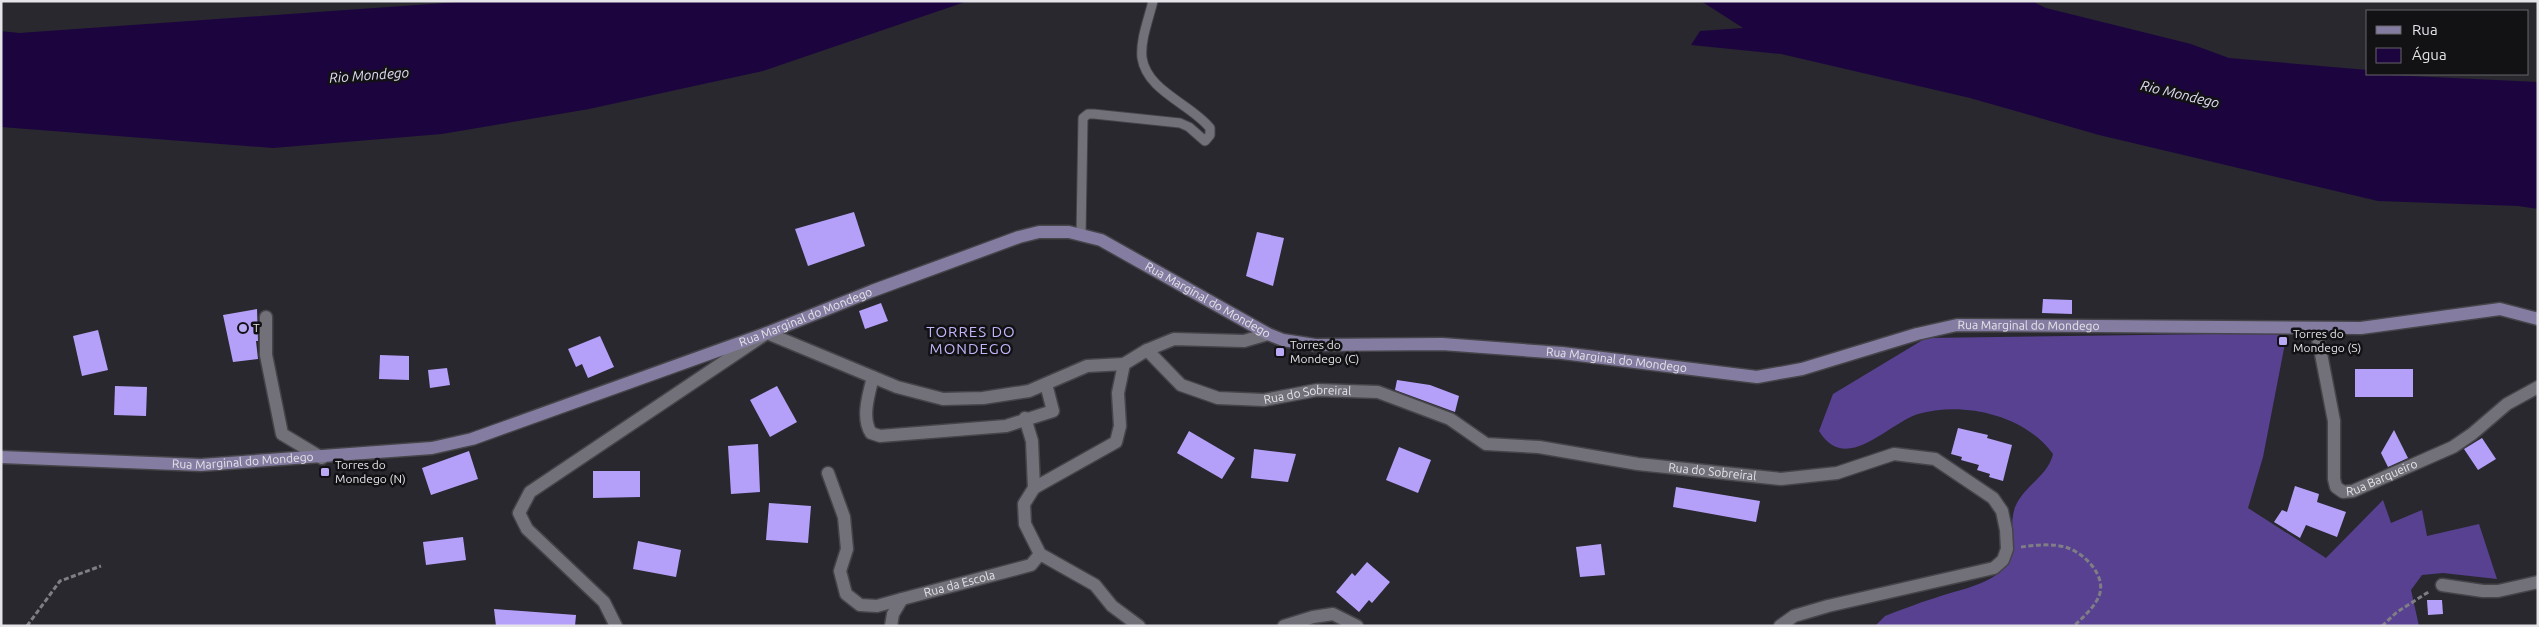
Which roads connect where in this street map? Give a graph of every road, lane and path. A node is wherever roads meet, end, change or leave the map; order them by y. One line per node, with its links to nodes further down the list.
1 (1153, 1): 2 (lane)
2 (1081, 235): 6 (main road, Rua Marginal do Mondego); 7 (main road, Rua Marginal do Mondego)
3 (266, 317): 15 (street)
4 (2538, 319): 5 (main road, Rua Marginal do Mondego)
5 (2316, 328): 7 (main road, Rua Marginal do Mondego); 12 (street, Rua Barqueiro)
6 (767, 333): 10 (street); 15 (main road, Rua Marginal do Mondego); 25 (street)
7 (1268, 334): 8 (street)
8 (1146, 350): 9 (street); 18 (street, Rua do Sobreiral)
9 (1124, 364): 11 (street); 17 (street)
10 (873, 377): 11 (street); 13 (street)
11 (1046, 384): 13 (street)
12 (2538, 387)
13 (1025, 418): 17 (street)
14 (1, 457): 15 (main road, Rua Marginal do Mondego)
15 (322, 458)
16 (828, 473): 23 (street, Rua da Escola)
17 (1034, 488): 19 (street)
18 (2006, 549): 30 (street); 31 (path)
19 (1040, 554): 23 (street, Rua da Escola); 27 (street)
20 (101, 566): 24 (path)
21 (2538, 582): 22 (street)
22 (2442, 586): 32 (path)
23 (902, 599): 26 (street)
24 (27, 626)
25 (616, 626)
26 (891, 626)
27 (1140, 626)
28 (1284, 626): 29 (street)
29 (1358, 626)
30 (1780, 626)
31 (2074, 626)
32 (2382, 626)

